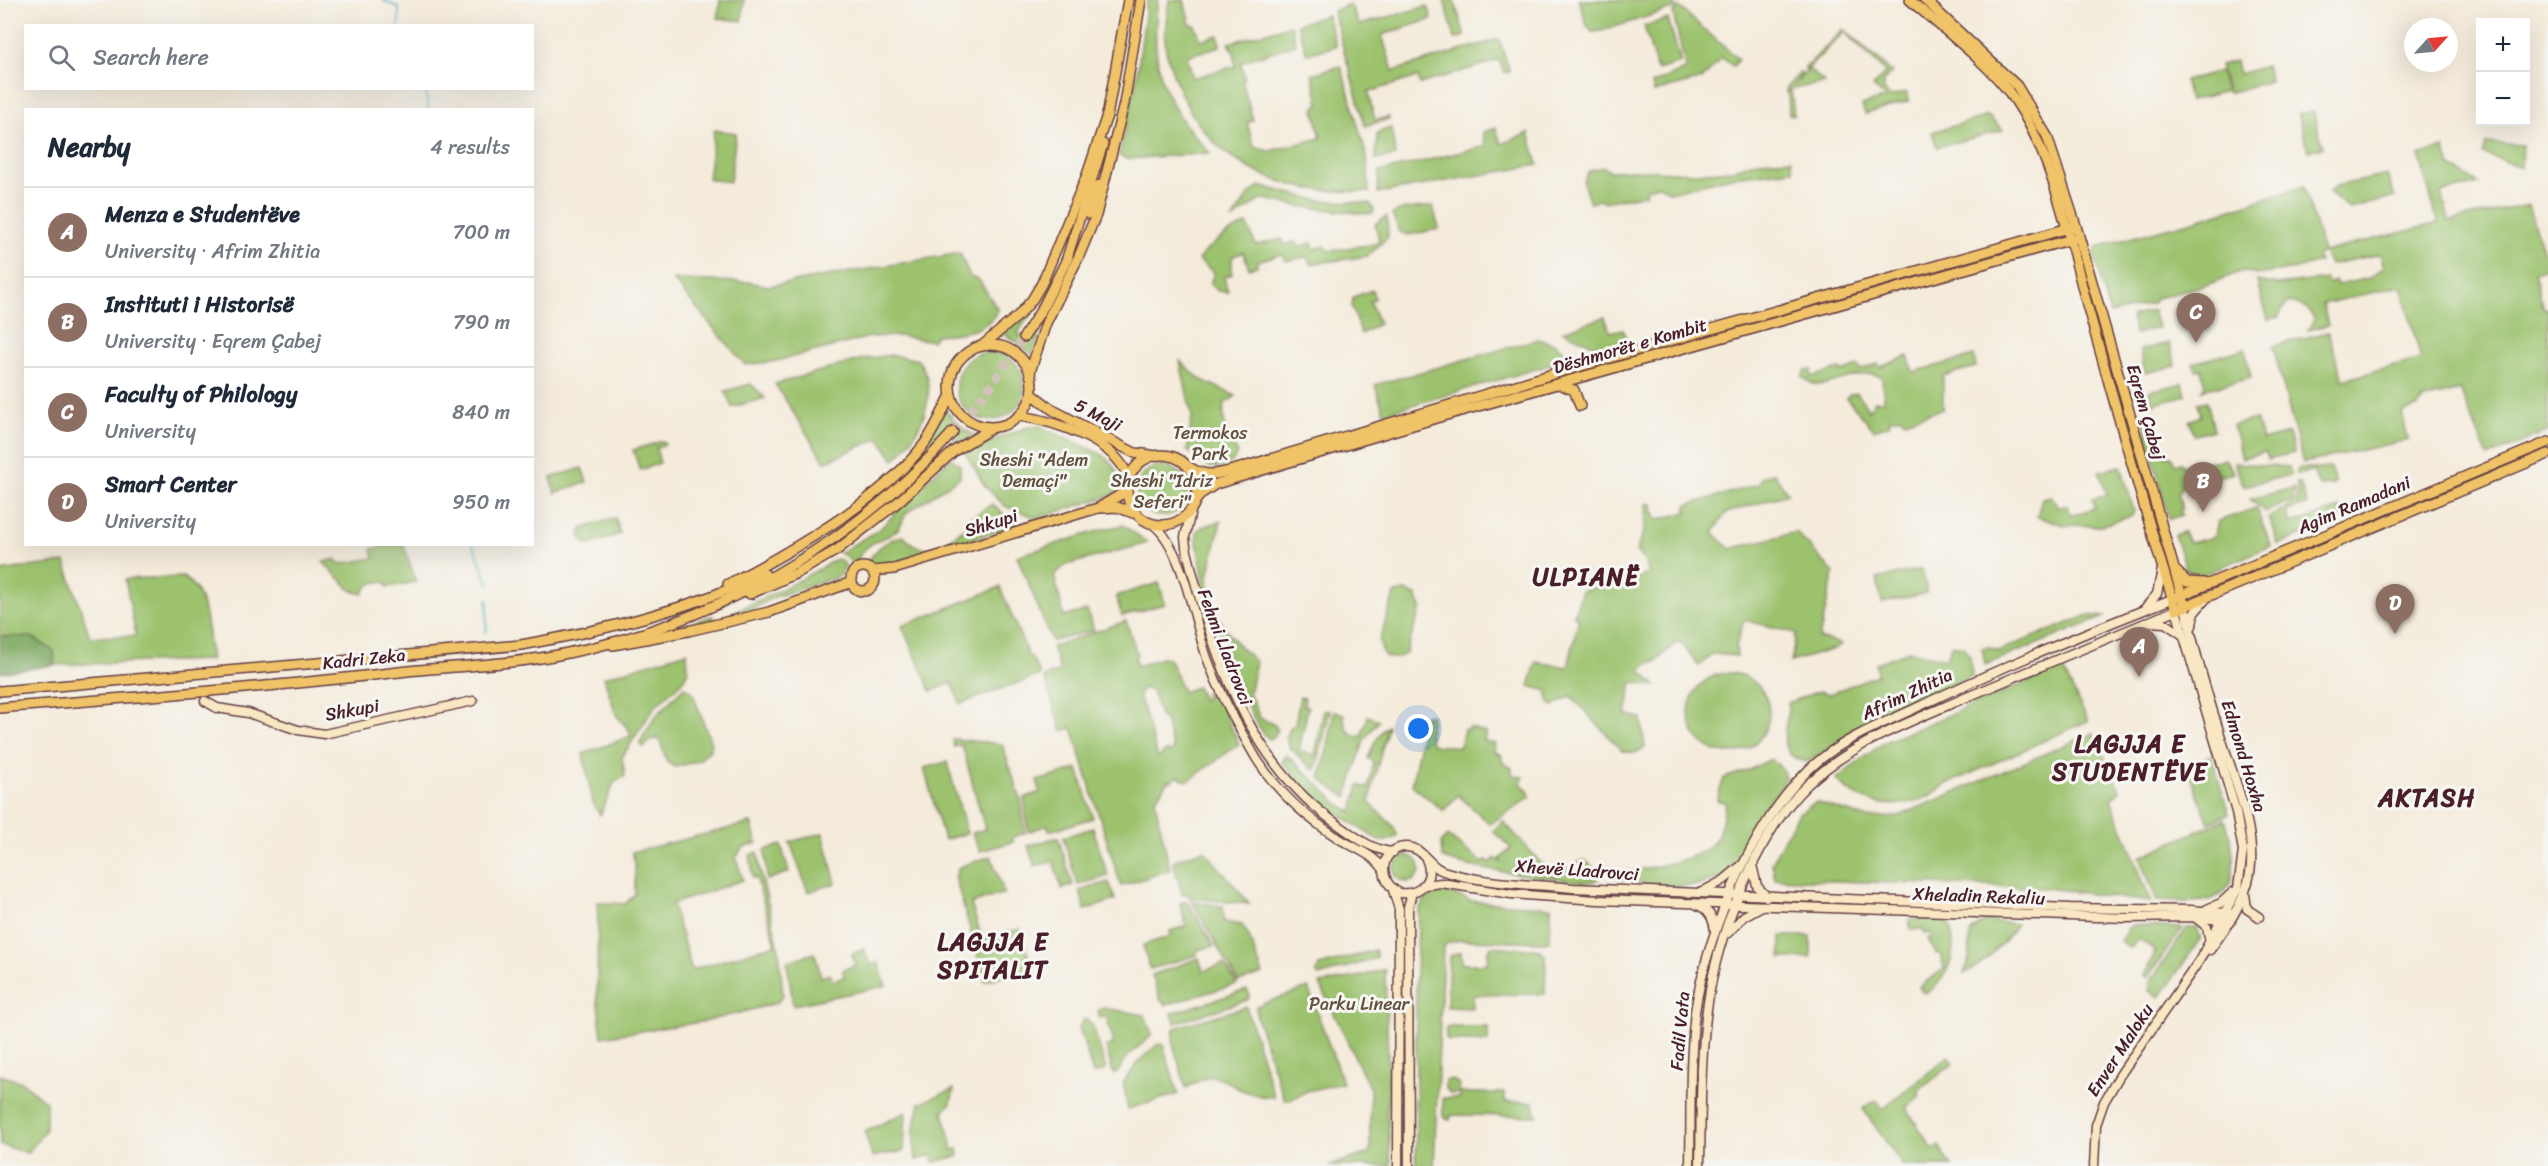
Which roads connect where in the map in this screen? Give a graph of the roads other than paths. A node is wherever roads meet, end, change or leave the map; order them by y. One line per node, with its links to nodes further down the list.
1 (1128, 0): 5 (main road)
2 (1141, 0): 6 (main road)
3 (1911, 0): 8 (main road, Eqrem Çabej)
4 (1925, 0): 7 (main road, Eqrem Çabej)
5 (1108, 112): 11 (main road); 13 (main road)
6 (1119, 129): 11 (main road); 14 (main road)
7 (2076, 226): 8 (main road, Dëshmorët e Kombit); 9 (main road, Eqrem Çabej)
8 (2066, 229): 10 (main road, Eqrem Çabej); 25 (main road, Dëshmorët e Kombit)
9 (2079, 237): 10 (main road, Dëshmorët e Kombit); 33 (main road, Eqrem Çabej)
10 (2069, 240): 15 (main road, Dëshmorët e Kombit); 34 (main road, Eqrem Çabej)
11 (1066, 261): 12 (main road)
12 (1024, 338)
13 (984, 345): 14 (main road); 17 (main road)
14 (1030, 372): 16 (main road)
15 (1556, 384): 18 (main road); 27 (main road, Dëshmorët e Kombit)
16 (1032, 394): 19 (main road); 24 (main road, 5 Maji)
17 (951, 395): 20 (main road); 40 (main road)
18 (1580, 406)
19 (1020, 416): 20 (main road); 26 (main road, 5 Maji)
20 (992, 428): 41 (main road)
21 (953, 432): 32 (main road)
22 (2548, 442): 36 (main road, Agim Ramadani)
23 (2548, 454): 38 (main road, Agim Ramadani)
24 (1154, 455): 25 (main road); 26 (main road)
25 (1189, 467): 27 (main road)
26 (1127, 482): 28 (main road, Shkupi); 30 (main road)
27 (1195, 501): 29 (main road)
28 (1098, 508): 30 (main road, Shkupi); 35 (main road, Shkupi)
29 (1191, 511): 31 (main road); 51 (main road, Fehmi Lladrovci)
30 (1135, 514): 31 (main road)
31 (1154, 525): 54 (main road, Fehmi Lladrovci)
32 (830, 538): 40 (main road); 41 (main road)
33 (2172, 563): 36 (main road); 39 (main road, Eqrem Çabej)
34 (2162, 566): 39 (main road, Eqrem Çabej); 43 (main road)
35 (873, 576): 37 (main road, Shkupi); 37 (main road, Shkupi)
36 (2216, 581): 39 (main road, Agim Ramadani)
37 (852, 582): 46 (main road, Shkupi)
38 (2211, 595): 42 (main road, Agim Ramadani); 45 (main road)
39 (2177, 597): 42 (main road, Eqrem Çabej); 43 (main road, Afrim Zhitia)
40 (693, 602): 47 (main road, Kadri Zeka)
41 (723, 603): 46 (main road, Kadri Zeka)
42 (2181, 609): 44 (main road, Afrim Zhitia); 45 (main road, Edmond Hoxha)
43 (2142, 610): 53 (main road, Afrim Zhitia)
44 (2146, 621): 45 (main road); 53 (main road, Afrim Zhitia)
45 (2189, 637): 57 (main road, Edmond Hoxha)
46 (596, 647): 50 (main road, Kadri Zeka)
47 (0, 691)
48 (205, 701): 49 (main road, Shkupi)
49 (473, 701)
50 (0, 708)
51 (1393, 852): 52 (main road); 54 (main road)
52 (1426, 859): 55 (main road); 59 (main road, Xhevë Lladrovci)
53 (1751, 860): 59 (main road); 60 (main road, Afrim Zhitia); 61 (main road, Afrim Zhitia); 62 (main road)
54 (1383, 869): 56 (main road)
55 (1425, 885): 58 (main road); 63 (main road, Xhevë Lladrovci)
56 (1393, 889): 58 (main road); 71 (main road)
57 (2241, 889): 65 (main road); 66 (main road, Edmond Hoxha); 67 (main road)
58 (1412, 893): 72 (main road)
59 (1700, 893): 60 (main road, Xhevë Lladrovci)
60 (1730, 894): 61 (main road, Xheladin Rekaliu); 64 (main road, Afrim Zhitia)
61 (1739, 899): 62 (main road, Xheladin Rekaliu); 64 (main road, Xheladin Rekaliu); 68 (main road, Fadil Vata)
62 (1767, 901): 65 (main road, Xheladin Rekaliu); 68 (main road)
63 (1688, 903): 64 (main road, Xhevë Lladrovci); 68 (main road)
64 (1726, 904): 68 (main road, Fadil Vata)
65 (2191, 913): 66 (main road, Xheladin Rekaliu); 69 (main road)
66 (2228, 917): 69 (main road, Enver Maloku); 70 (main road, Enver Maloku)
67 (2259, 917)
68 (1720, 936): 73 (main road, Fadil Vata); 74 (main road, Fadil Vata)
69 (2210, 942): 70 (main road, Enver Maloku)
70 (2199, 961): 75 (main road, Enver Maloku)
71 (1398, 1166)
72 (1409, 1166)
73 (1690, 1166)
74 (1700, 1166)
75 (2094, 1166)

